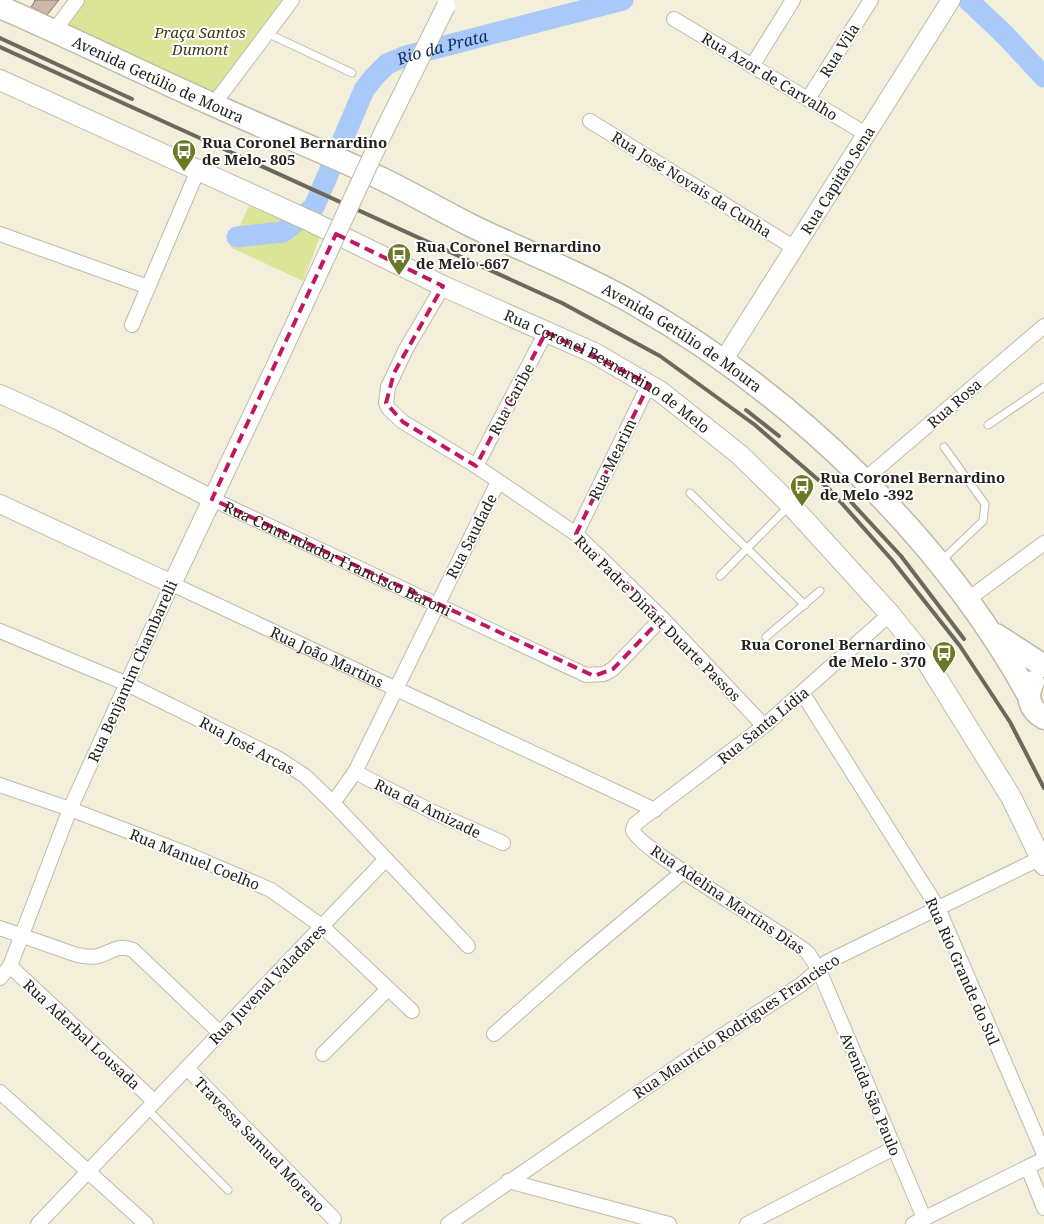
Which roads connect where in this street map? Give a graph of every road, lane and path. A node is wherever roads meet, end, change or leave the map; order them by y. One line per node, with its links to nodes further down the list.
1 (77, 0): 9 (street)
2 (292, 0): 10 (street)
3 (793, 0): 11 (street)
4 (871, 0): 14 (street, Rua Vila)
5 (951, 0): 17 (street, Rua Capitão Sena)
6 (447, 3): 36 (street, Rua Benjamim Chambarelli, bridge)
7 (0, 7): 9 (main road, Avenida Getúlio de Moura)
8 (674, 19): 11 (street, Rua Azor de Carvalho)
9 (54, 31): 15 (main road, Avenida Getúlio de Moura)
10 (267, 33): 12 (lane); 15 (street)
11 (752, 66): 14 (street, Rua Azor de Carvalho)
12 (352, 74)
13 (0, 80): 18 (main road, Rua Coronel Bernardino de Melo)
14 (808, 99): 17 (street, Rua Azor de Carvalho)
15 (214, 105): 26 (main road, Avenida Getúlio de Moura)
16 (590, 121): 20 (street, Rua José Novais da Cunha)
17 (866, 134): 20 (street, Rua Capitão Sena)
18 (198, 170): 21 (main road, Rua Coronel Bernardino de Melo); 22 (street)
19 (0, 234): 22 (street)
20 (793, 248): 26 (street, Rua Capitão Sena)
21 (443, 286): 25 (main road, Rua Coronel Bernardino de Melo); 32 (street, Rua Padre Dinart Duarte Passos)
22 (148, 287): 23 (street)
23 (132, 325)
24 (1044, 326): 33 (street, Rua Rosa)
25 (546, 332): 27 (main road, Rua Coronel Bernardino de Melo); 32 (street, Rua Caribe)
26 (723, 361): 33 (main road, Avenida Getúlio de Moura)
27 (649, 384): 38 (main road, Rua Coronel Bernardino de Melo); 39 (street, Rua Mearim)
28 (1044, 387): 30 (lane)
29 (0, 394): 36 (street, Rua Comendador Francisco Baroni)
30 (988, 425)
31 (944, 447): 42 (lane)
32 (476, 466): 34 (street, Rua Padre Dinart Duarte Passos)
33 (864, 480): 42 (main road, Avenida Getúlio de Moura)
34 (498, 482): 39 (street, Rua Padre Dinart Duarte Passos); 47 (street, Rua Saudade)
35 (690, 493): 41 (lane)
36 (212, 499): 44 (street, Rua Benjamim Chambarelli); 47 (street, Rua Comendador Francisco Baroni)
37 (0, 504): 44 (street, Rua João Martins)
38 (790, 504): 41 (lane); 49 (main road, Rua Coronel Bernardino de Melo)
39 (576, 534): 50 (street, Rua Padre Dinart Duarte Passos)
40 (1044, 543): 46 (street)
41 (747, 548): 43 (lane); 48 (lane)
42 (938, 563): 46 (main road, Avenida Getúlio de Moura)
43 (720, 576)
44 (172, 584): 56 (street, Rua Benjamim Chambarelli); 57 (street, Rua João Martins)
45 (820, 591): 48 (lane)
46 (967, 600): 52 (main road, Avenida Getúlio de Moura)
47 (436, 604): 50 (street, Rua Comendador Francisco Baroni); 57 (street, Rua Saudade)
48 (805, 605): 53 (lane)
49 (890, 614): 58 (street, Rua Santa Lídia); 69 (main road, Rua Coronel Bernardino de Melo)
50 (662, 618): 60 (street, Rua Padre Dinart Duarte Passos)
51 (0, 630): 56 (street, Rua José Arcas)
52 (989, 631): 54 (main road, Avenida Getúlio de Moura); 59 (main road, Avenida Getúlio de Moura)
53 (766, 637)
54 (1044, 666)
55 (1044, 674): 59 (main road)
56 (125, 683): 63 (street, Rua José Arcas); 64 (street, Rua Benjamim Chambarelli)
57 (396, 689): 61 (street, Rua Saudade); 65 (street, Rua João Martins)
58 (803, 694): 60 (street, Rua Santa Lídia); 71 (street, Rua Rio Grande do Sul)
59 (1039, 713)
60 (764, 726): 65 (street, Rua Santa Lídia)
61 (355, 772): 63 (street, Rua Saudade); 67 (street, Rua da Amizade)
62 (0, 786): 64 (street, Rua Manuel Coelho)
63 (333, 802): 68 (street, Rua José Arcas)
64 (70, 809): 72 (street, Rua Manuel Coelho); 74 (street, Rua Benjamim Chambarelli)
65 (655, 810): 66 (street, Rua Santa Lídia)
66 (634, 832): 70 (street, Rua Adelina Martins Dias)
67 (502, 843)
68 (386, 859): 72 (street, Rua Juvenal Valadares); 75 (street, Rua José Arcas)
69 (1042, 861): 71 (street, Rua Maurício Rodrigues Francisco)
70 (684, 871): 77 (street, Rua Adelina Martins Dias); 82 (street)
71 (938, 908): 77 (street, Rua Maurício Rodrigues Francisco); 88 (street, Rua Rio Grande do Sul)
72 (323, 927): 79 (street, Rua Manuel Coelho); 81 (street, Rua Juvenal Valadares)
73 (0, 928): 74 (street)
74 (22, 936): 76 (street, Rua Benjamim Chambarelli); 81 (street)
75 (468, 946)
76 (10, 966): 78 (street, Rua Benjamim Chambarelli); 86 (street, Rua Aderbal Lousada)
77 (819, 970): 87 (street, Avenida São Paulo); 92 (street, Rua Maurício Rodrigues Francisco)
78 (0, 978)
79 (388, 989): 80 (street, Rua Manuel Coelho); 83 (street)
80 (412, 1011)
81 (219, 1032): 84 (street, Rua Juvenal Valadares)
82 (494, 1034)
83 (323, 1054)
84 (187, 1068): 86 (street, Rua Juvenal Valadares); 95 (street, Travessa Samuel Moreno)
85 (0, 1092): 91 (street)
86 (151, 1106): 91 (street, Rua Juvenal Valadares); 93 (lane)
87 (894, 1148): 96 (street, Avenida São Paulo); 101 (street)
88 (1044, 1154)
89 (1044, 1159): 90 (street)
90 (1028, 1168): 94 (street); 96 (street)
91 (89, 1172): 98 (street, Rua Juvenal Valadares); 99 (street)
92 (508, 1181): 97 (street, Rua Maurício Rodrigues Francisco); 100 (street)
93 (228, 1190)
94 (1044, 1208)
95 (334, 1220)
96 (919, 1221)
97 (455, 1222)
98 (38, 1224)
99 (146, 1224)
100 (669, 1224)
101 (747, 1224)

